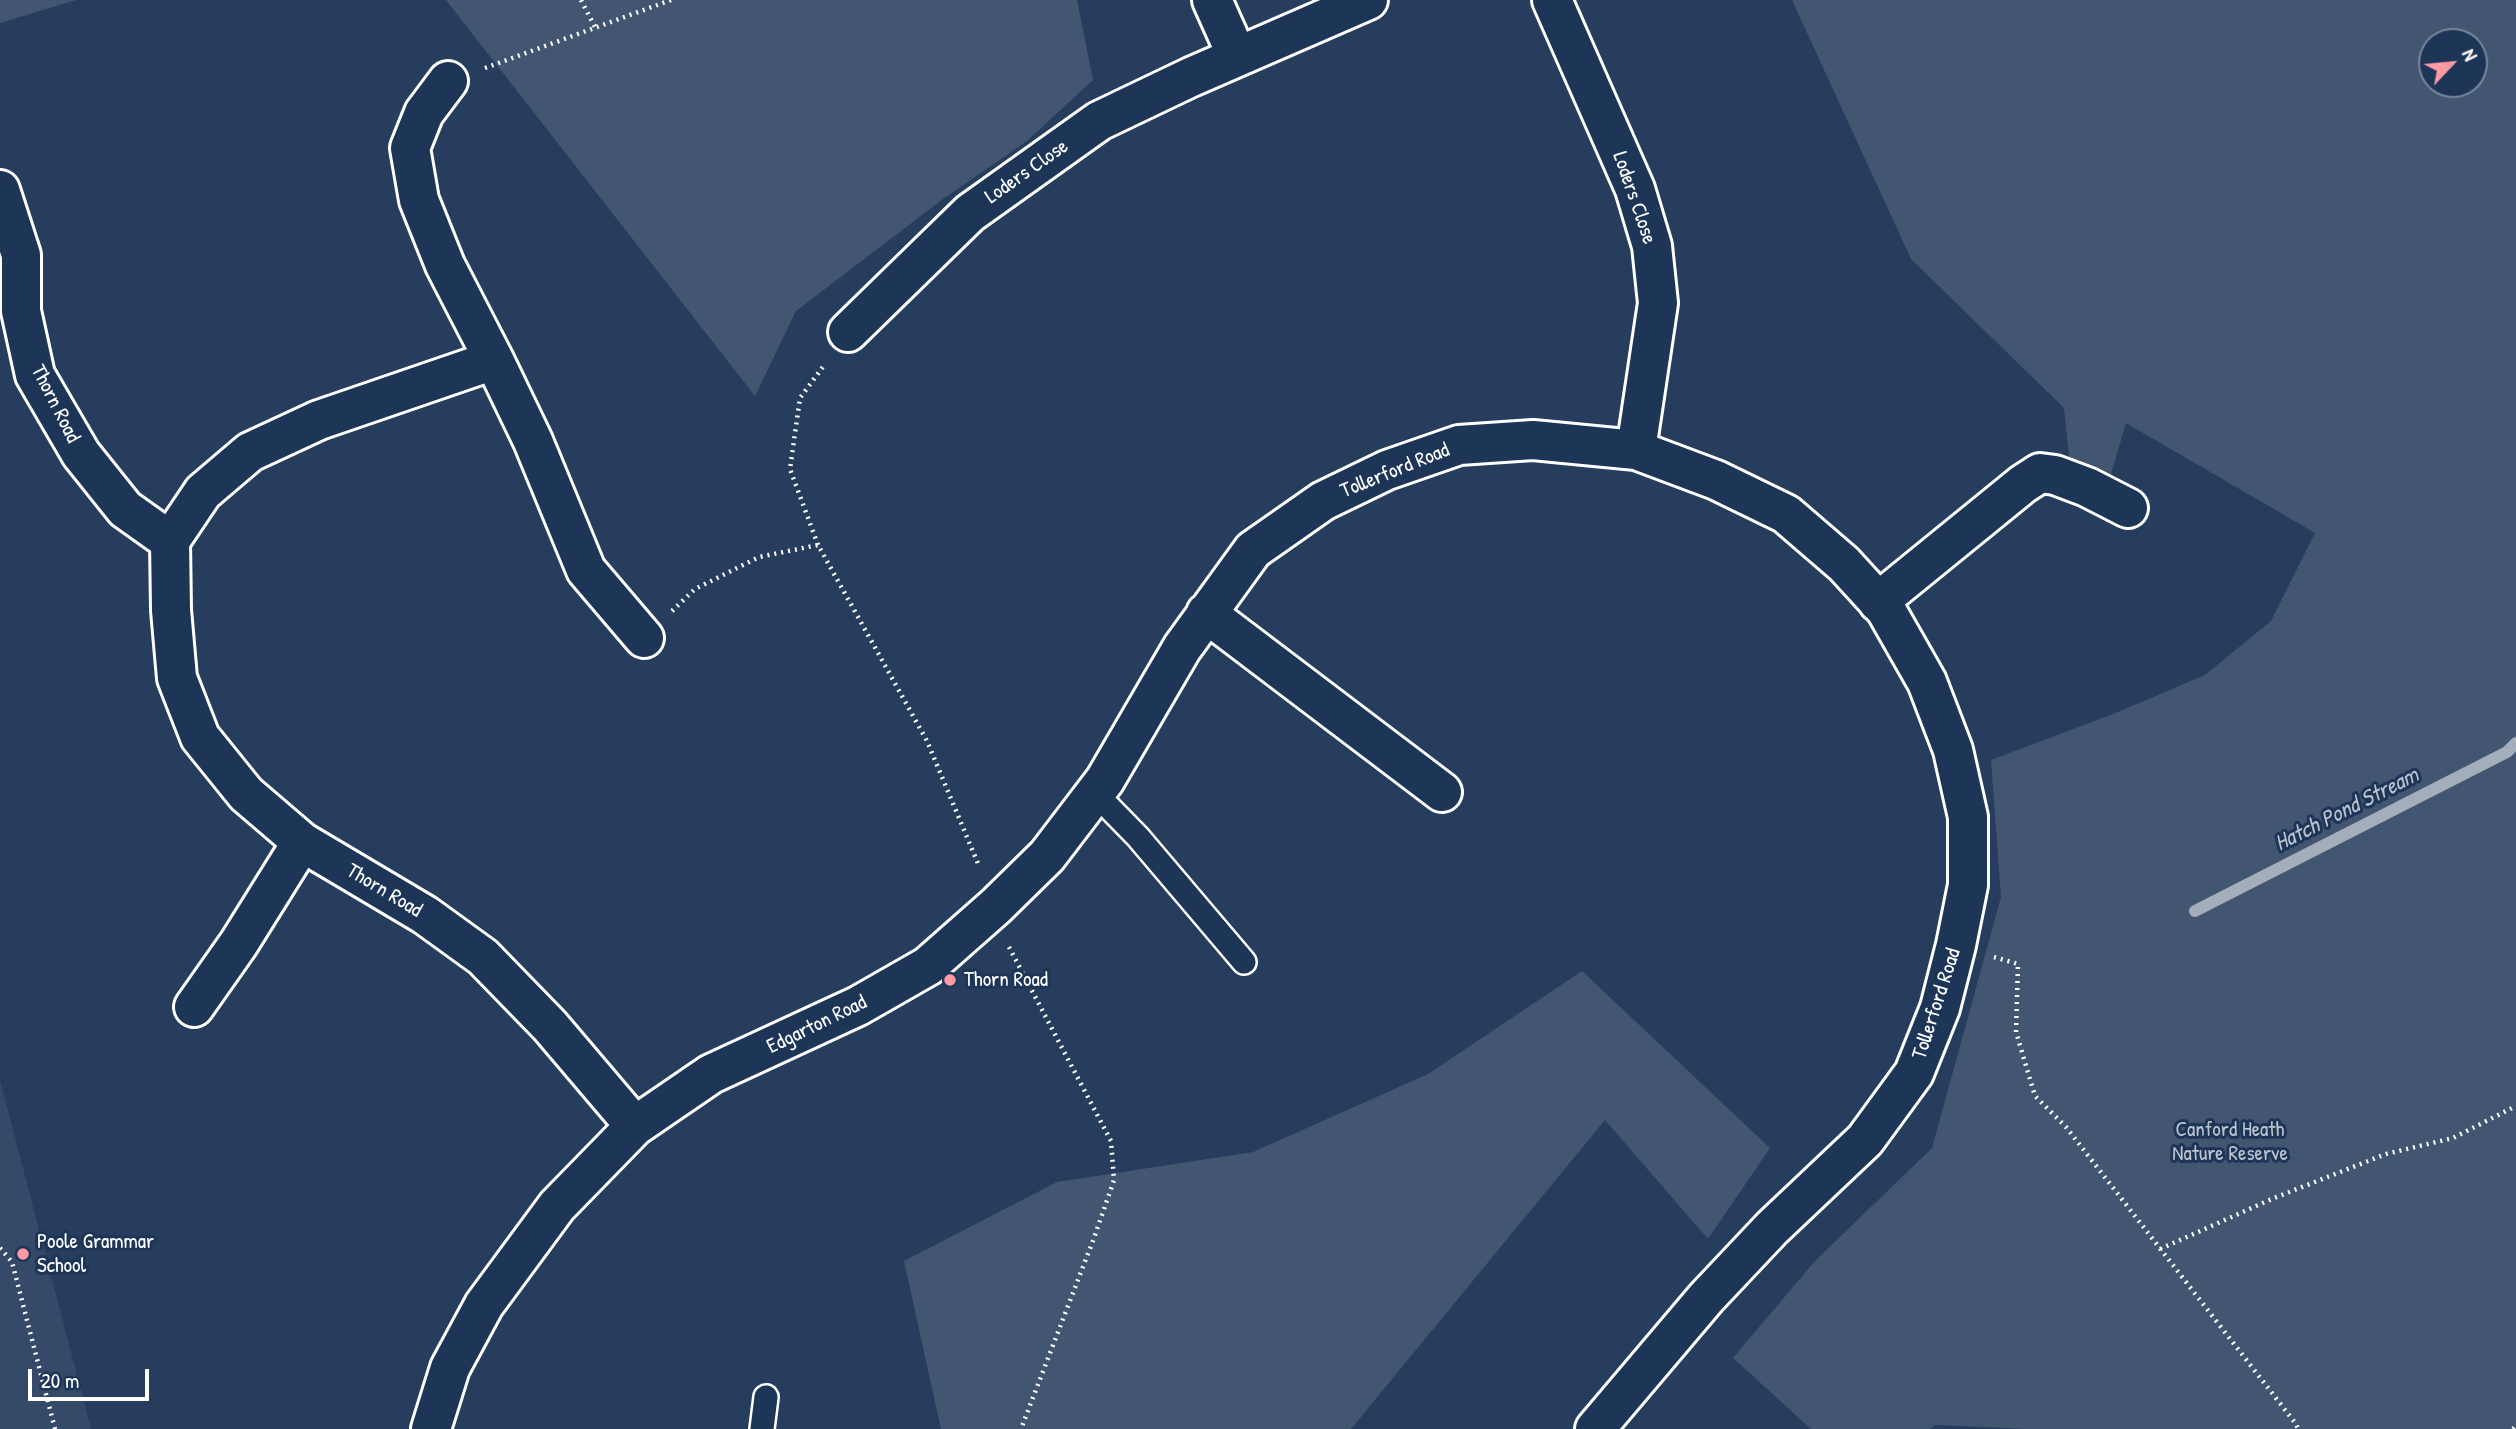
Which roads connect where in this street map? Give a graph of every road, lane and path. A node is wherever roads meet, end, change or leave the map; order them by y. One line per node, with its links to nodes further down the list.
1 (582, 0): 6 (path)
2 (671, 0): 6 (path)
3 (1212, 0): 7 (street)
4 (1367, 0): 7 (street, Loders Close)
5 (1552, 0): 12 (street, Loders Close)
6 (595, 28): 8 (path)
7 (1237, 56): 10 (street, Loders Close)
8 (448, 82): 11 (street)
9 (0, 190): 14 (street, Thorn Road)
10 (848, 332): 15 (path)
11 (494, 360): 14 (street); 18 (street)
12 (1636, 450): 16 (street, Tollerford Road); 17 (street, Tollerford Road)
13 (2128, 508): 16 (street)
14 (170, 541): 21 (street, Thorn Road)
15 (818, 545): 18 (path); 22 (path)
16 (1878, 602): 23 (street, Tollerford Road)
17 (1206, 613): 19 (street); 20 (street, Edgarton Road)
18 (644, 638)
19 (1442, 792)
20 (1095, 793): 22 (street, Edgarton Road); 24 (lane)
21 (302, 842): 25 (street); 27 (street, Thorn Road)
22 (992, 910): 27 (street, Edgarton Road); 34 (path)
23 (1956, 945): 29 (path); 35 (street, Tollerford Road)
24 (1244, 961)
25 (194, 1007)
26 (2516, 1106): 29 (path)
27 (635, 1126): 32 (street, Edgarton Road)
28 (0, 1248): 31 (path)
29 (2160, 1249): 36 (path)
30 (766, 1397): 33 (lane)
31 (55, 1429)
32 (431, 1429)
33 (762, 1429)
34 (1021, 1429)
35 (1595, 1429)
36 (2298, 1429)

